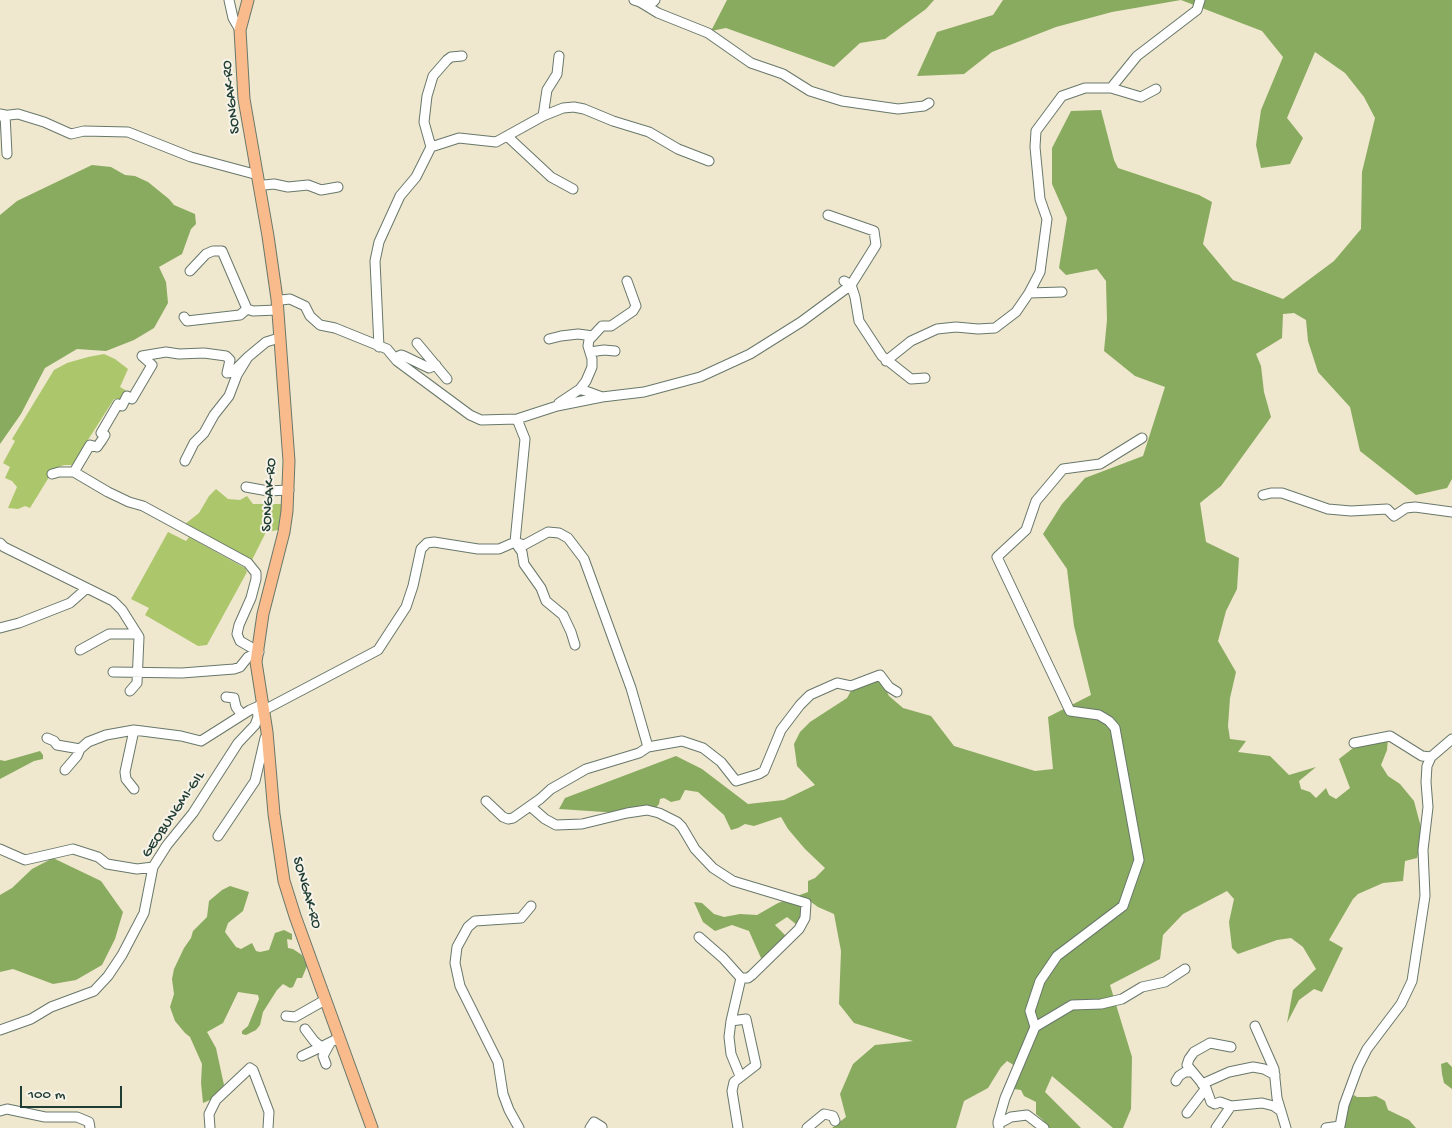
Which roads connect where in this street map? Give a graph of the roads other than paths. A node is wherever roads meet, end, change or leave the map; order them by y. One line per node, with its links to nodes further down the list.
1 (229, 0): 7 (street)
2 (248, 0): 7 (main road, SONGAK-RO)
3 (252, 0): 19 (main road)
4 (655, 0): 6 (street)
5 (1200, 0): 10 (street)
6 (637, 1): 12 (street)
7 (240, 30): 19 (main road, SONGAK-RO)
8 (462, 56): 16 (street)
9 (559, 56): 14 (street)
10 (1111, 88): 11 (street); 27 (street)
11 (1156, 89)
12 (929, 103)
13 (2, 115): 17 (street); 19 (street)
14 (543, 116): 15 (street); 18 (street)
15 (508, 136): 16 (street); 21 (street)
16 (432, 147): 35 (street)
17 (7, 154)
18 (709, 161)
19 (261, 180): 20 (street); 28 (main road)
20 (338, 187)
21 (573, 190)
22 (828, 215): 25 (street)
23 (190, 271): 29 (street)
24 (627, 281): 31 (street)
25 (847, 283): 40 (street); 45 (street)
26 (1062, 292): 27 (street)
27 (1029, 293): 40 (street)
28 (279, 305): 29 (street); 32 (main road, SONGAK-RO); 35 (street); 69 (main road)
29 (247, 309): 30 (street)
30 (184, 317)
31 (593, 336): 33 (street); 37 (street)
32 (279, 338): 38 (street); 53 (main road, SONGAK-RO)
33 (548, 339)
34 (417, 343): 41 (street)
35 (379, 347): 39 (street)
36 (615, 351): 37 (street)
37 (590, 352): 44 (street)
38 (248, 357): 49 (street); 50 (street)
39 (395, 358): 41 (street); 47 (street)
40 (886, 361): 42 (street)
41 (436, 364): 43 (street)
42 (925, 378)
43 (447, 379)
44 (580, 389): 45 (street); 46 (street)
45 (602, 397): 46 (street)
46 (552, 408): 47 (street)
47 (517, 419): 56 (street)
48 (1142, 438): 94 (street)
49 (185, 461)
50 (74, 472): 51 (street); 63 (street)
51 (52, 474)
52 (246, 487): 53 (street)
53 (289, 490): 63 (main road, SONGAK-RO)
54 (1263, 495): 55 (street)
55 (1452, 512)
56 (515, 542): 61 (street); 69 (street); 76 (street)
57 (0, 543): 58 (street)
58 (87, 588): 59 (street); 60 (street)
59 (0, 628)
60 (137, 634): 62 (street); 65 (street)
61 (575, 645)
62 (80, 650)
63 (259, 652): 65 (street); 69 (main road, SONGAK-RO)
64 (113, 672): 65 (street)
65 (138, 672): 66 (street)
66 (130, 691)
67 (897, 692): 76 (street)
68 (226, 697): 70 (street)
69 (263, 706): 70 (street); 72 (main road, SONGAK-RO); 85 (street, GEOBUNGMI-GIL); 116 (main road)
70 (242, 715): 71 (street)
71 (134, 730): 77 (street); 80 (street)
72 (267, 732): 83 (street, SONGAK-RO); 90 (main road, SONGAK-RO)
73 (46, 738): 77 (street)
74 (1452, 739): 78 (street)
75 (1354, 743): 78 (street)
76 (648, 747): 82 (street)
77 (80, 749): 79 (street)
78 (1431, 757): 124 (street)
79 (65, 770)
80 (134, 789)
81 (486, 801): 82 (street)
82 (530, 806): 89 (street)
83 (218, 836)
84 (0, 849): 85 (street)
85 (153, 867): 96 (street, GEOBUNGMI-GIL)
86 (531, 906): 117 (street)
87 (699, 937): 89 (street)
88 (1185, 969): 94 (street)
89 (741, 978): 92 (street)
90 (325, 1000): 91 (street); 97 (main road, SONGAK-RO)
91 (286, 1016)
92 (731, 1021): 103 (street); 103 (street)
93 (1255, 1026): 102 (street)
94 (1035, 1027): 111 (street)
95 (305, 1029): 97 (street)
96 (0, 1030)
97 (330, 1043): 99 (street); 100 (street); 116 (main road, SONGAK-RO)
98 (1231, 1047): 101 (street)
99 (302, 1056)
100 (326, 1064)
101 (1192, 1072): 104 (street); 105 (street)
102 (1274, 1075): 105 (street); 108 (street)
103 (740, 1076): 119 (street)
104 (1176, 1081)
105 (1204, 1086): 106 (street); 109 (street)
106 (1231, 1106): 108 (street); 122 (street)
107 (0, 1111): 113 (street)
108 (1281, 1111): 123 (street)
109 (1187, 1114)
110 (835, 1121): 120 (street)
111 (999, 1126): 121 (street)
112 (602, 1127): 118 (street)
113 (90, 1128)
114 (210, 1128): 115 (street)
115 (268, 1128)
116 (374, 1128)
117 (519, 1128)
118 (590, 1128)
119 (738, 1128)
120 (807, 1128)
121 (1044, 1128)
122 (1216, 1128)
123 (1286, 1128)
124 (1326, 1128)

